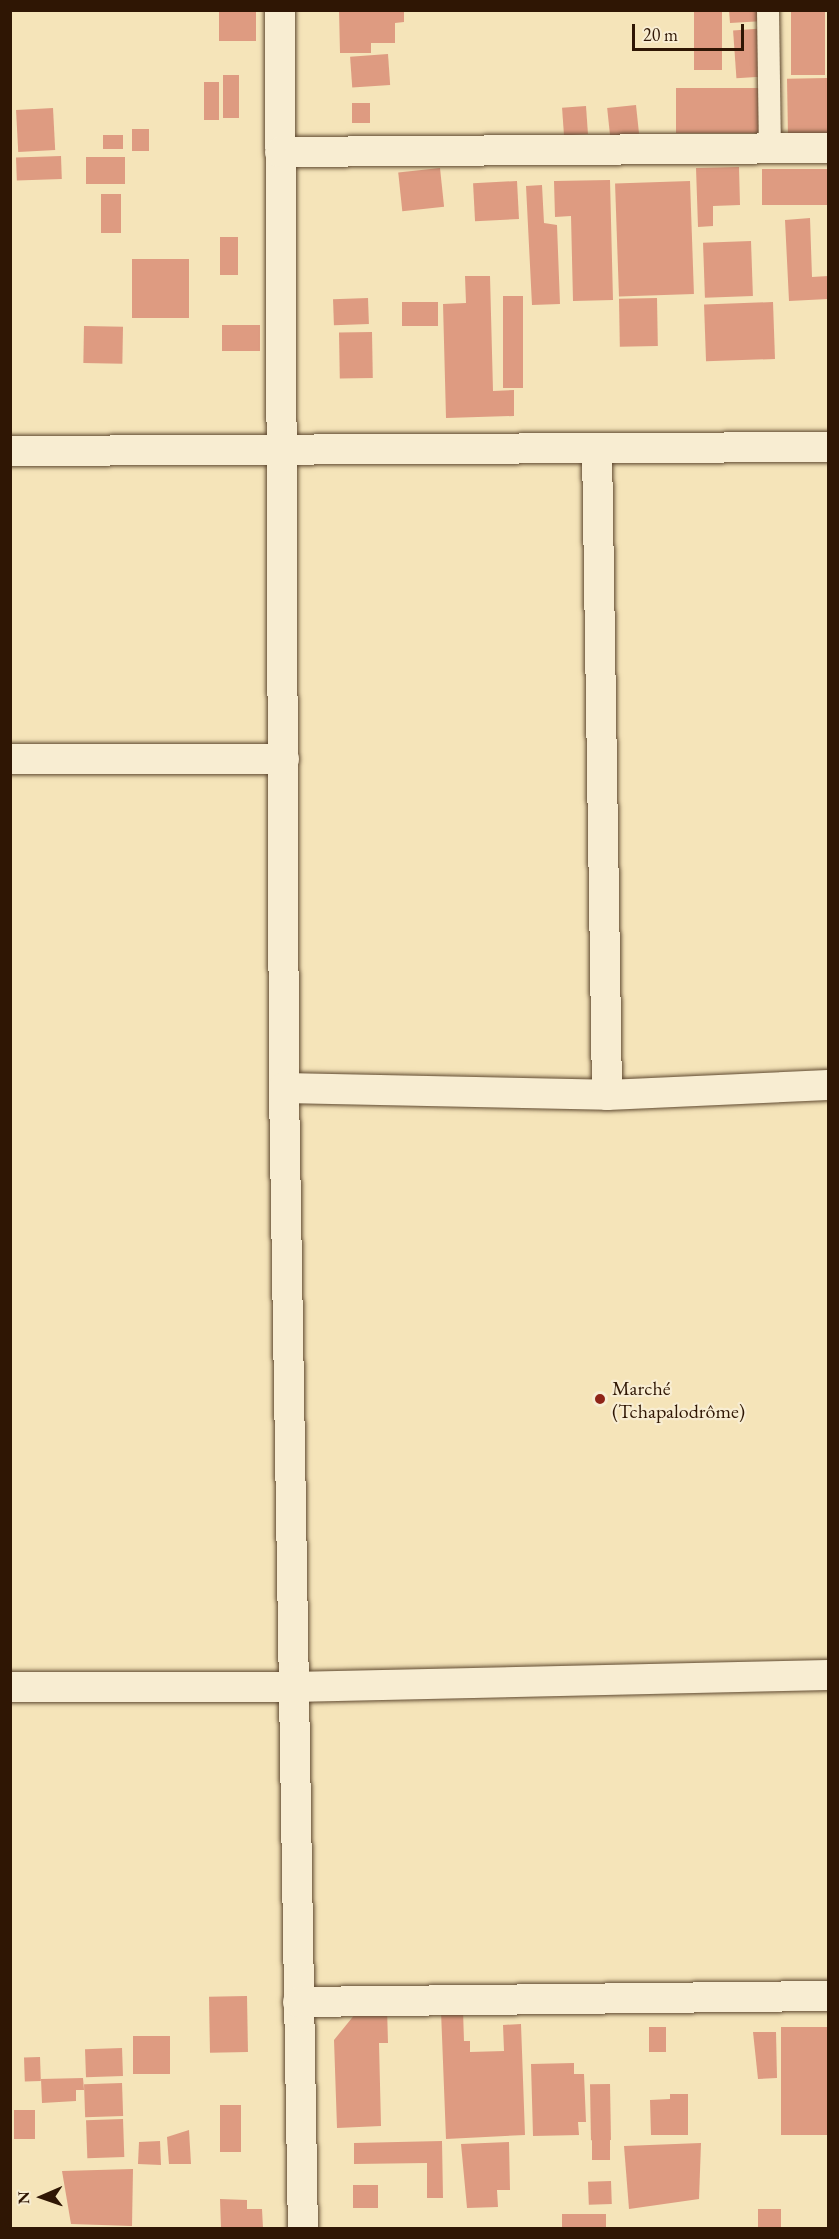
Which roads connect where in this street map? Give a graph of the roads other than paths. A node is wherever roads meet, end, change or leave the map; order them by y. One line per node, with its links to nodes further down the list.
1 (280, 10): 5 (street)
2 (768, 10): 3 (street)
3 (770, 148): 4 (street); 5 (street)
4 (828, 148)
5 (280, 152): 8 (street)
6 (828, 447): 7 (street)
7 (597, 448): 8 (street); 14 (street)
8 (281, 450): 9 (street); 11 (street)
9 (10, 451)
10 (10, 759): 11 (street)
11 (284, 759): 13 (street)
12 (828, 1085): 14 (street)
13 (284, 1088): 14 (street); 17 (street)
14 (607, 1095)
15 (828, 1675): 17 (street)
16 (10, 1687): 17 (street)
17 (292, 1687): 19 (street)
18 (828, 1996): 19 (street)
19 (298, 2002): 20 (street)
20 (303, 2229)

